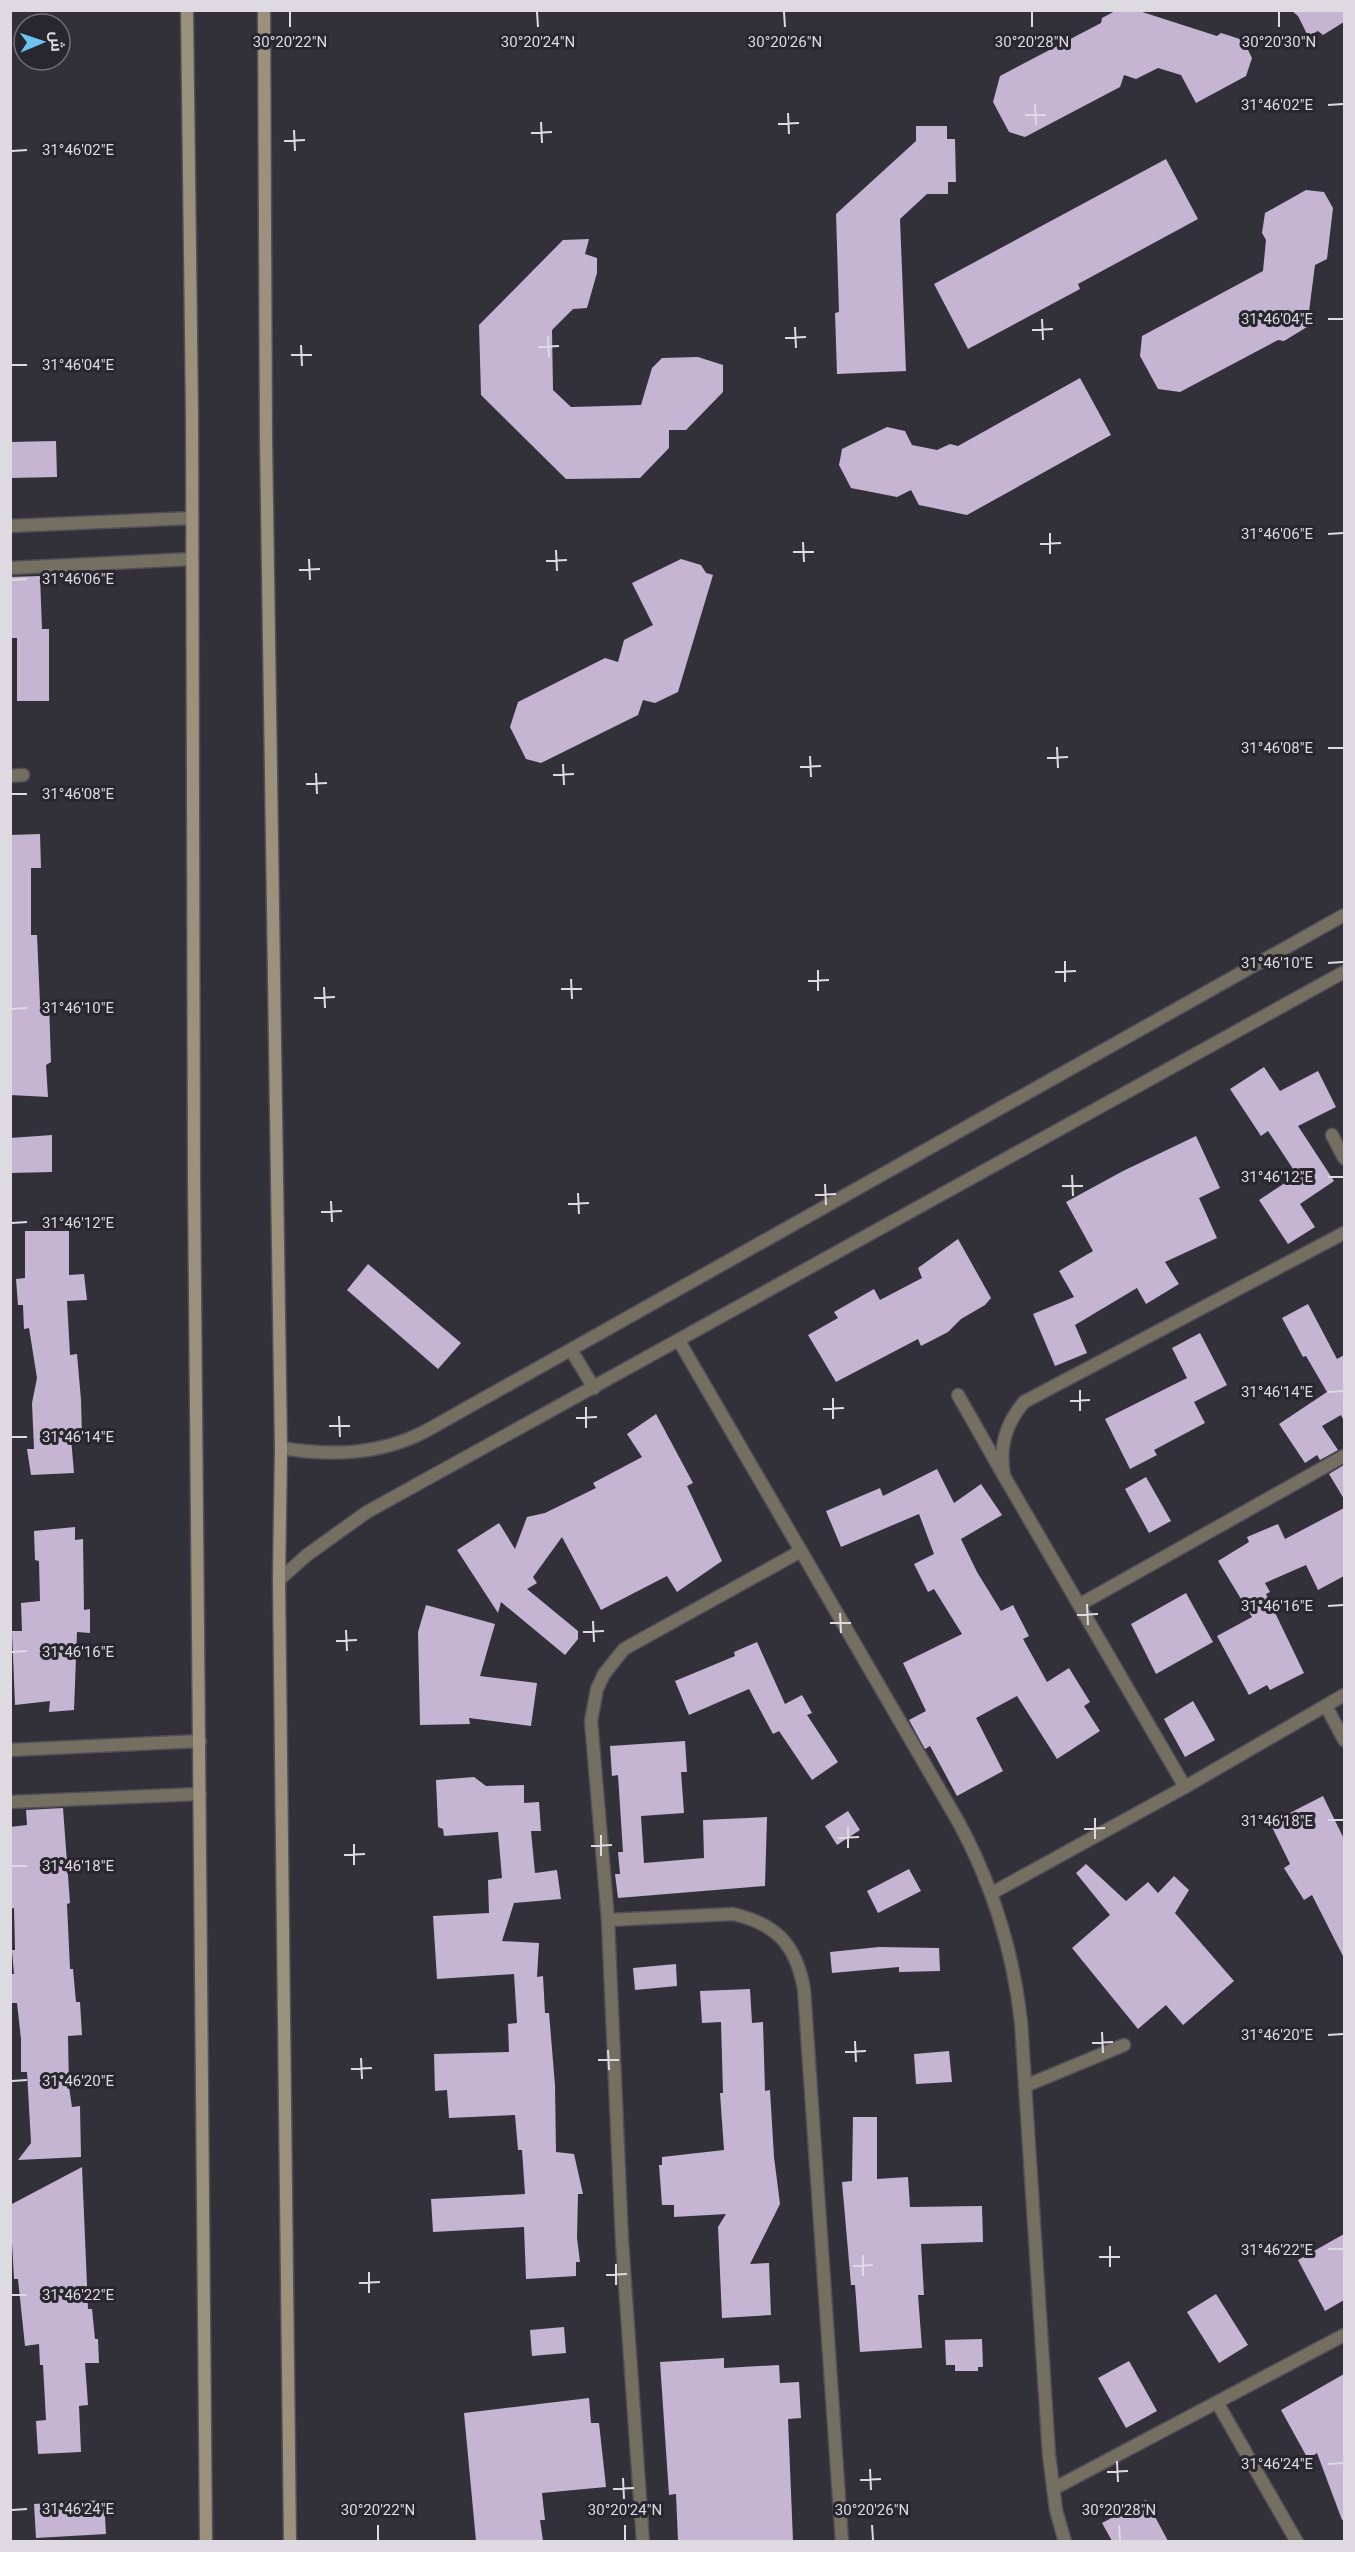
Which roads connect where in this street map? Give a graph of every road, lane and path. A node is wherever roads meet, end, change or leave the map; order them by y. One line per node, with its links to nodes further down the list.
1 (188, 10): 3 (street)
2 (264, 10): 16 (street)
3 (192, 518): 4 (street); 5 (street)
4 (10, 526)
5 (192, 559): 6 (street); 25 (street)
6 (10, 568)
7 (1344, 915): 13 (street)
8 (1344, 972): 12 (street)
9 (1332, 1135): 10 (street)
10 (1344, 1158)
11 (1344, 1233): 18 (street)
12 (679, 1341): 14 (street); 19 (street)
13 (571, 1350): 14 (street); 16 (street)
14 (594, 1388): 20 (street)
15 (958, 1395): 18 (street)
16 (281, 1448): 20 (street)
17 (1344, 1456): 21 (street)
18 (1004, 1476): 21 (street)
19 (801, 1551): 30 (street); 31 (street)
20 (279, 1580): 38 (street)
21 (1079, 1605): 27 (street)
22 (1344, 1695): 23 (street)
23 (1326, 1706): 24 (street); 27 (street)
24 (1344, 1740)
25 (200, 1741): 26 (street); 28 (street)
26 (10, 1750)
27 (1185, 1787): 30 (street)
28 (200, 1794): 29 (street); 37 (street)
29 (10, 1802)
30 (992, 1893): 33 (street)
31 (608, 1920): 39 (street); 40 (street)
32 (1124, 2045): 33 (street)
33 (1025, 2086): 36 (street)
34 (1344, 2335): 35 (street)
35 (1218, 2404): 36 (street); 42 (street)
36 (1053, 2489): 41 (street)
37 (206, 2541)
38 (290, 2541)
39 (643, 2541)
40 (842, 2541)
41 (1065, 2541)
42 (1297, 2541)

